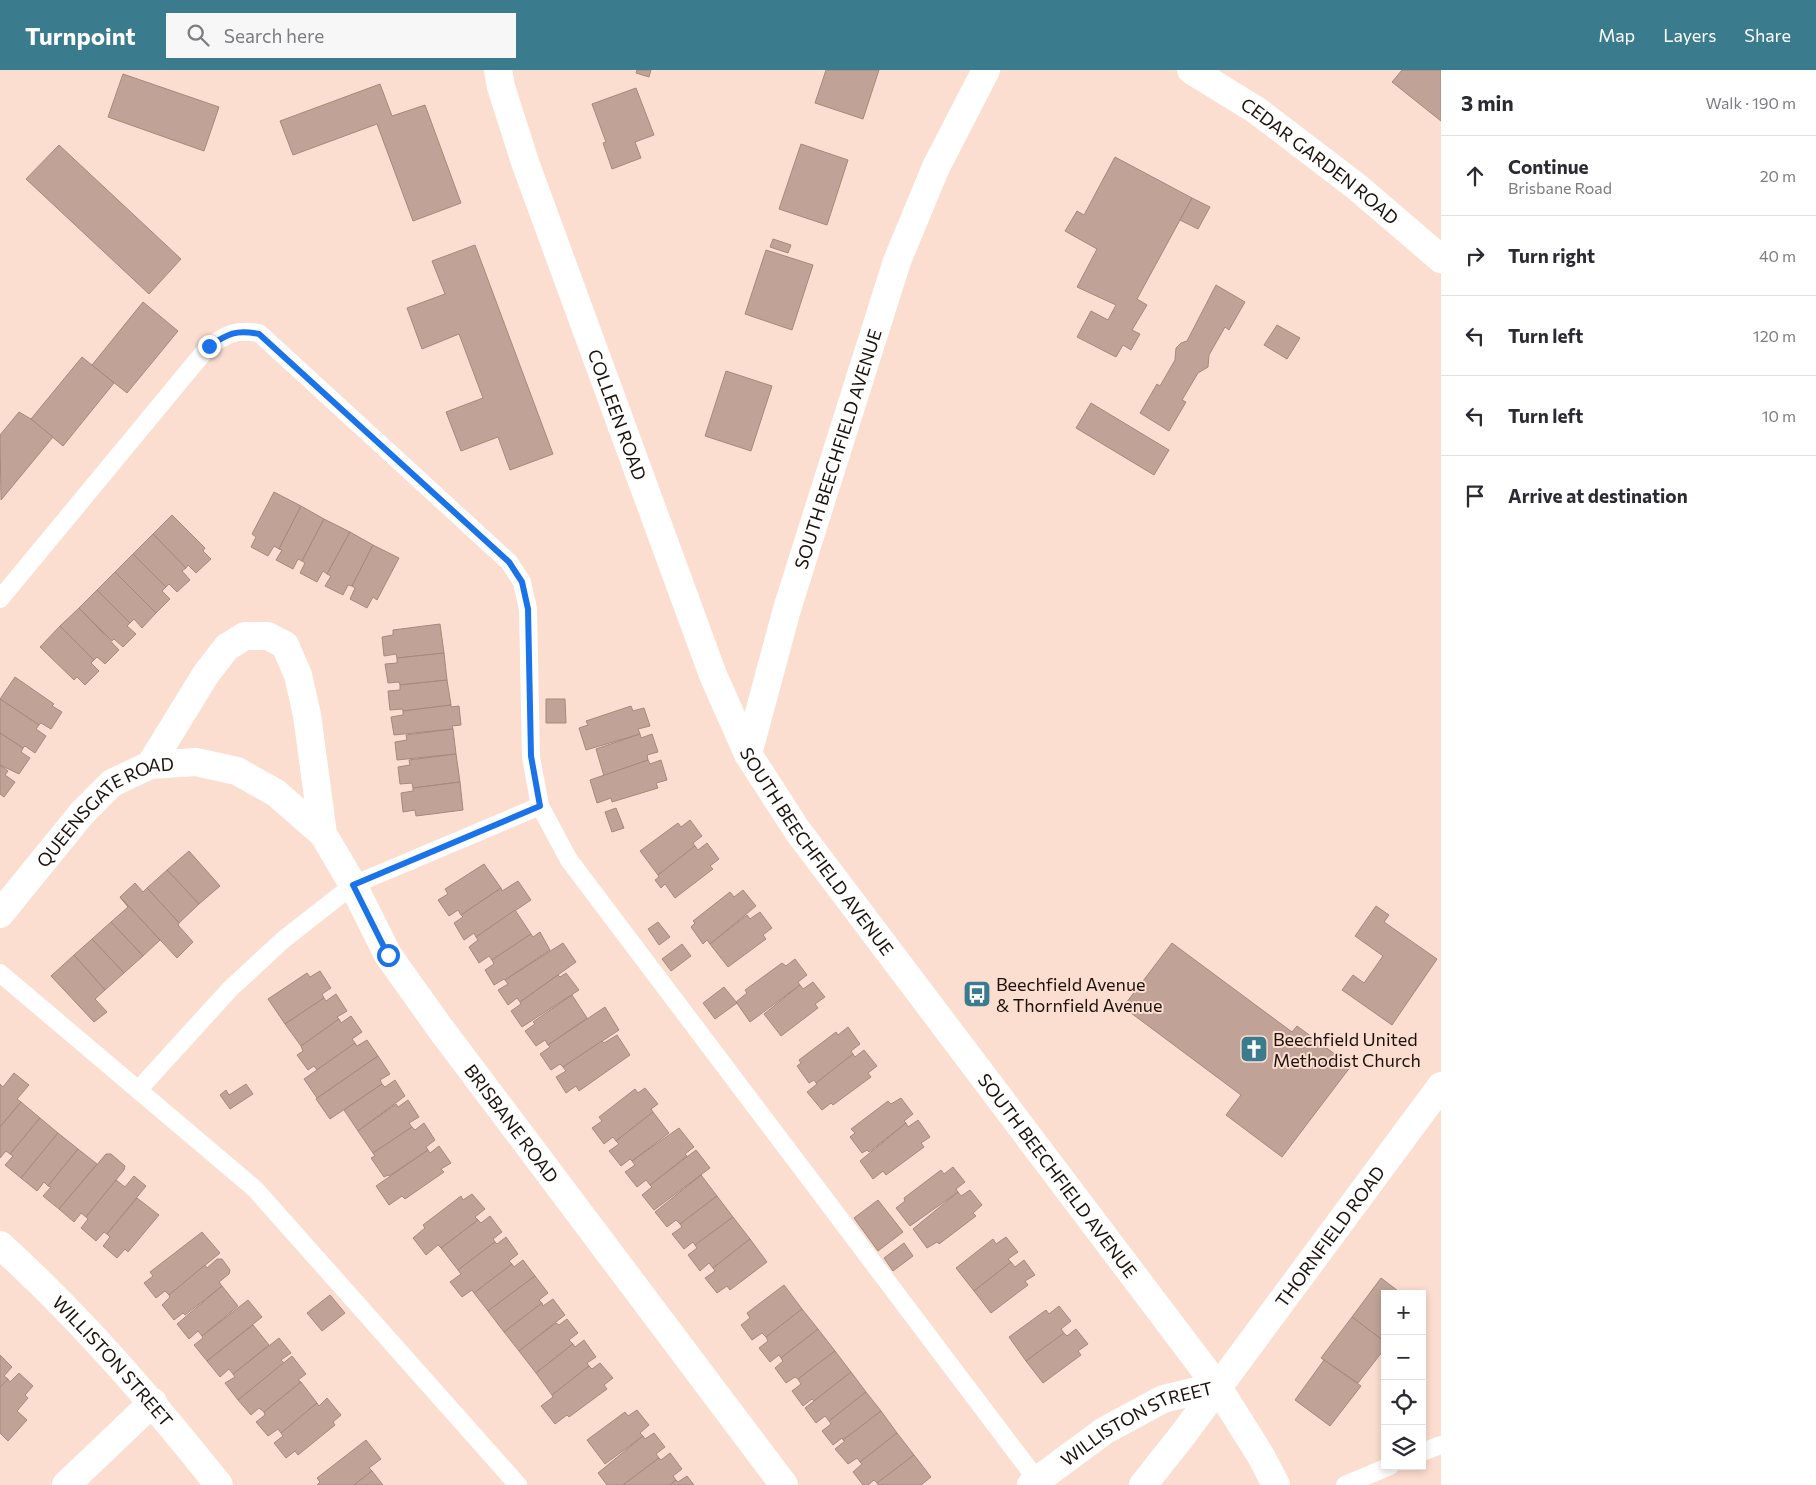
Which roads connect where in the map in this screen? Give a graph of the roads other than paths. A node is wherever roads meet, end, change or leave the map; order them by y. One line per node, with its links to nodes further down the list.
1 (498, 70): 6 (street, COLLEEN ROAD)
2 (986, 70): 6 (street, SOUTH BEECHFIELD AVENUE)
3 (1191, 70): 4 (street, CEDAR GARDEN ROAD)
4 (1441, 259)
5 (0, 599): 9 (lane)
6 (748, 754): 17 (street, SOUTH BEECHFIELD AVENUE)
7 (150, 765): 8 (street, QUEENSGATE ROAD); 10 (street); 12 (street, QUEENSGATE ROAD)
8 (237, 771): 10 (street, BRISBANE ROAD)
9 (540, 806): 11 (lane); 22 (lane)
10 (323, 834): 11 (street, BRISBANE ROAD)
11 (353, 885): 15 (lane); 26 (street, BRISBANE ROAD)
12 (0, 914)
13 (0, 973): 15 (lane)
14 (1441, 1086): 17 (street, THORNFIELD ROAD)
15 (139, 1089): 25 (lane)
16 (0, 1245): 18 (street, WILLISTON STREET)
17 (1217, 1386): 22 (street, WILLISTON STREET); 27 (street, WILLISTON STREET); 28 (street, SOUTH BEECHFIELD AVENUE)
18 (153, 1402): 23 (street); 24 (street, WILLISTON STREET)
19 (1441, 1445): 20 (lane)
20 (1426, 1451)
21 (1381, 1470): 29 (lane)
22 (1034, 1482)
23 (66, 1485)
24 (219, 1485)
25 (518, 1485)
26 (784, 1485)
27 (1143, 1485)
28 (1276, 1485)
29 (1345, 1485)

